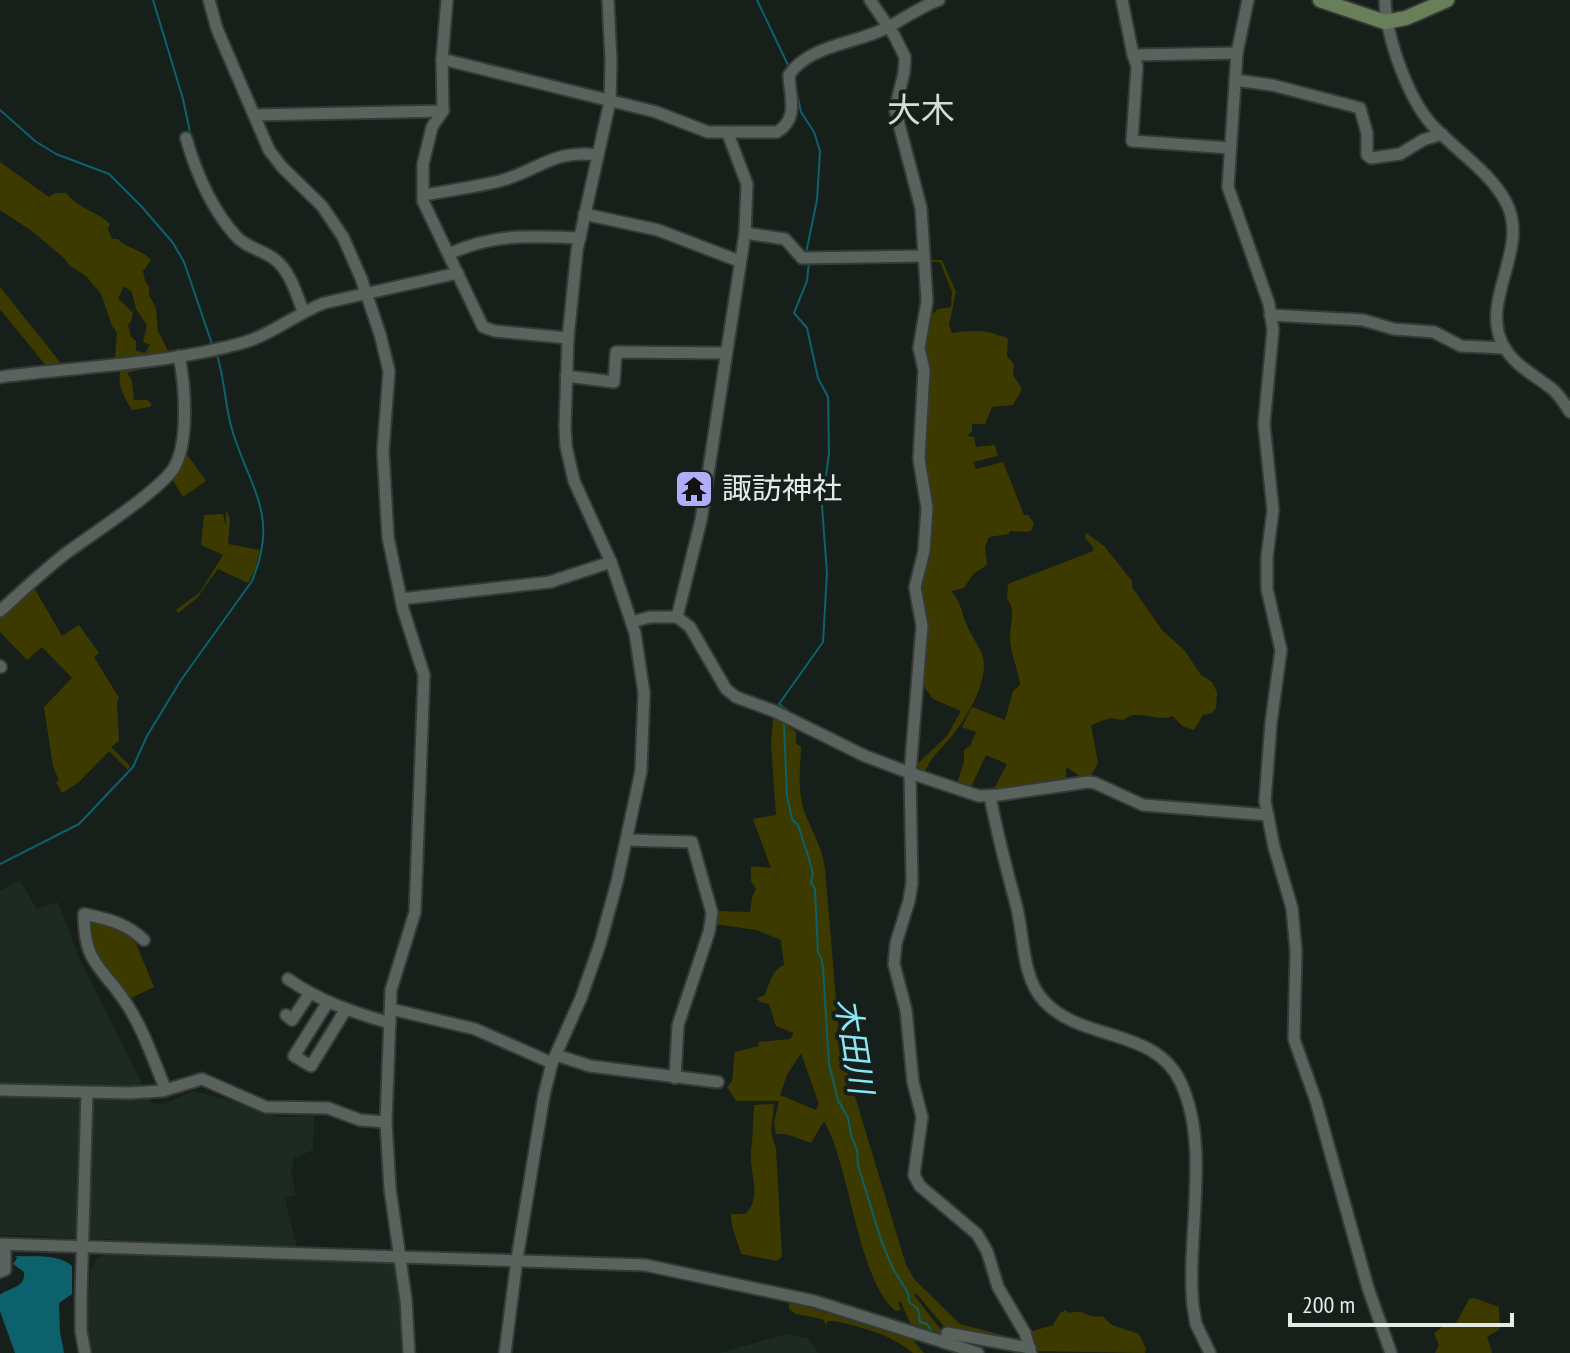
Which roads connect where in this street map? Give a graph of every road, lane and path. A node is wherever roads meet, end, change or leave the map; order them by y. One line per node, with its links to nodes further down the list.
1 (209, 0): 19 (street)
2 (447, 0): 15 (street)
3 (608, 0): 17 (street)
4 (870, 0): 12 (street)
5 (939, 0): 12 (street)
6 (1122, 0): 14 (street)
7 (1248, 0): 13 (street)
8 (1320, 0): 11 (main road)
9 (1385, 0): 11 (street)
10 (1447, 0): 11 (main road)
11 (1385, 22): 21 (street)
12 (889, 26): 20 (street); 30 (street)
13 (1237, 53): 14 (street); 16 (street)
14 (1133, 55): 23 (street)
15 (442, 59): 17 (street); 18 (street)
16 (1235, 80): 21 (street); 23 (street)
17 (610, 101): 20 (street); 24 (street)
18 (443, 111): 19 (street); 25 (street)
19 (254, 115): 33 (street)
20 (728, 134): 27 (street)
21 (1442, 134): 37 (street)
22 (186, 138): 34 (street)
23 (1230, 148): 35 (street)
24 (598, 155): 25 (street); 26 (street)
25 (424, 195): 29 (street)
26 (584, 214): 28 (street); 31 (street)
27 (745, 233): 30 (street); 31 (street)
28 (580, 238): 29 (street); 36 (street)
29 (449, 254): 32 (street)
30 (924, 256): 48 (street)
31 (739, 261): 38 (street)
32 (458, 273): 33 (street); 36 (street)
33 (366, 293): 34 (street); 44 (street)
34 (303, 311): 39 (street)
35 (1270, 315): 37 (street); 50 (street)
36 (568, 338): 40 (street)
37 (1505, 348): 42 (street)
38 (725, 353): 40 (street); 46 (street)
39 (179, 356): 41 (street); 45 (street)
40 (566, 376): 43 (street)
41 (0, 377)
42 (1570, 412)
43 (611, 562): 44 (street); 47 (street)
44 (401, 599): 57 (street)
45 (0, 611)
46 (677, 617): 47 (street); 48 (street)
47 (632, 622): 51 (street)
48 (910, 773): 49 (street); 73 (street)
49 (990, 796): 50 (street); 78 (street)
50 (1268, 815): 79 (street)
51 (627, 840): 60 (street); 61 (street)
52 (144, 940): 64 (street)
53 (288, 979): 54 (street)
54 (310, 993): 55 (street); 58 (street)
55 (328, 1002): 56 (street); 56 (street)
56 (346, 1009): 59 (street)
57 (391, 1009): 59 (street); 60 (street)
58 (286, 1015)
59 (390, 1023): 66 (street)
60 (554, 1059): 61 (street); 70 (street)
61 (675, 1078): 62 (street)
62 (718, 1082)
63 (0, 1090): 65 (street)
64 (166, 1090): 65 (street); 66 (street)
65 (87, 1093): 68 (street)
66 (386, 1122): 69 (street)
67 (2, 1244): 68 (street); 71 (street)
68 (82, 1247): 69 (street); 74 (street)
69 (400, 1255): 70 (street); 75 (street)
70 (517, 1259): 72 (street); 76 (street)
71 (0, 1272)
72 (946, 1343): 73 (street); 77 (street)
73 (1030, 1350)
74 (85, 1353)
75 (409, 1353)
76 (505, 1353)
77 (978, 1353)
78 (1210, 1353)
79 (1391, 1353)

